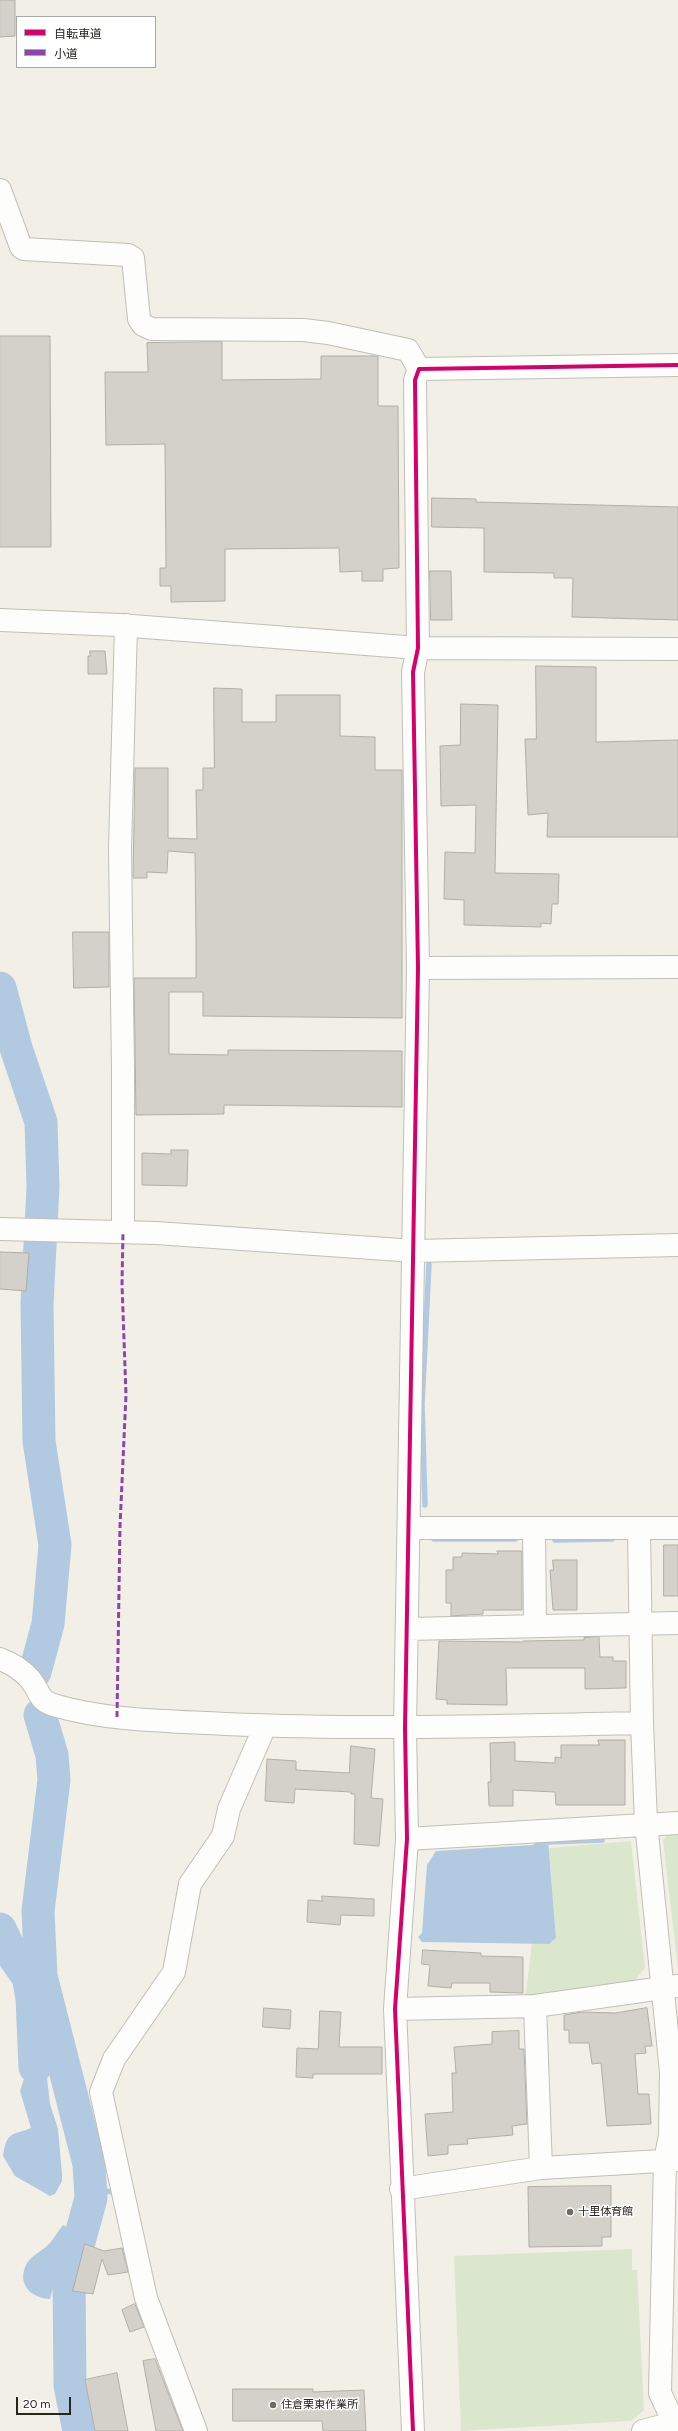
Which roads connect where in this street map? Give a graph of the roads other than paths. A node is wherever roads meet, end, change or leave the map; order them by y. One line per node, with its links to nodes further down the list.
1 (0, 190): 3 (street)
2 (678, 365): 3 (street)
3 (419, 369): 6 (street)
4 (0, 620): 5 (street)
5 (126, 625): 6 (street); 11 (street)
6 (418, 648): 7 (street); 9 (street)
7 (678, 649)
8 (678, 967): 9 (street)
9 (418, 968): 13 (street)
10 (0, 1229): 11 (street)
11 (123, 1232): 13 (street)
12 (678, 1245): 13 (street)
13 (415, 1251): 14 (street)
14 (410, 1528): 15 (street); 21 (street)
15 (534, 1528): 16 (street); 20 (street)
16 (639, 1528): 17 (street); 19 (street)
17 (678, 1528)
18 (678, 1623): 19 (street)
19 (641, 1624): 20 (street); 23 (street)
20 (535, 1626): 21 (street)
21 (408, 1629): 25 (street)
22 (0, 1659): 24 (street)
23 (642, 1724): 25 (street); 26 (street)
24 (265, 1726): 25 (street); 36 (street)
25 (405, 1728): 28 (street)
26 (646, 1823): 27 (street); 28 (street); 29 (street)
27 (678, 1823)
28 (407, 1838): 31 (street)
29 (671, 1986): 30 (street); 32 (street)
30 (535, 2006): 31 (street); 33 (street)
31 (395, 2009): 34 (street)
32 (672, 2160): 33 (street); 35 (street)
33 (541, 2168): 34 (street)
34 (401, 2189): 37 (street)
35 (675, 2427): 38 (street)
36 (196, 2431)
37 (413, 2431)
38 (643, 2431)

